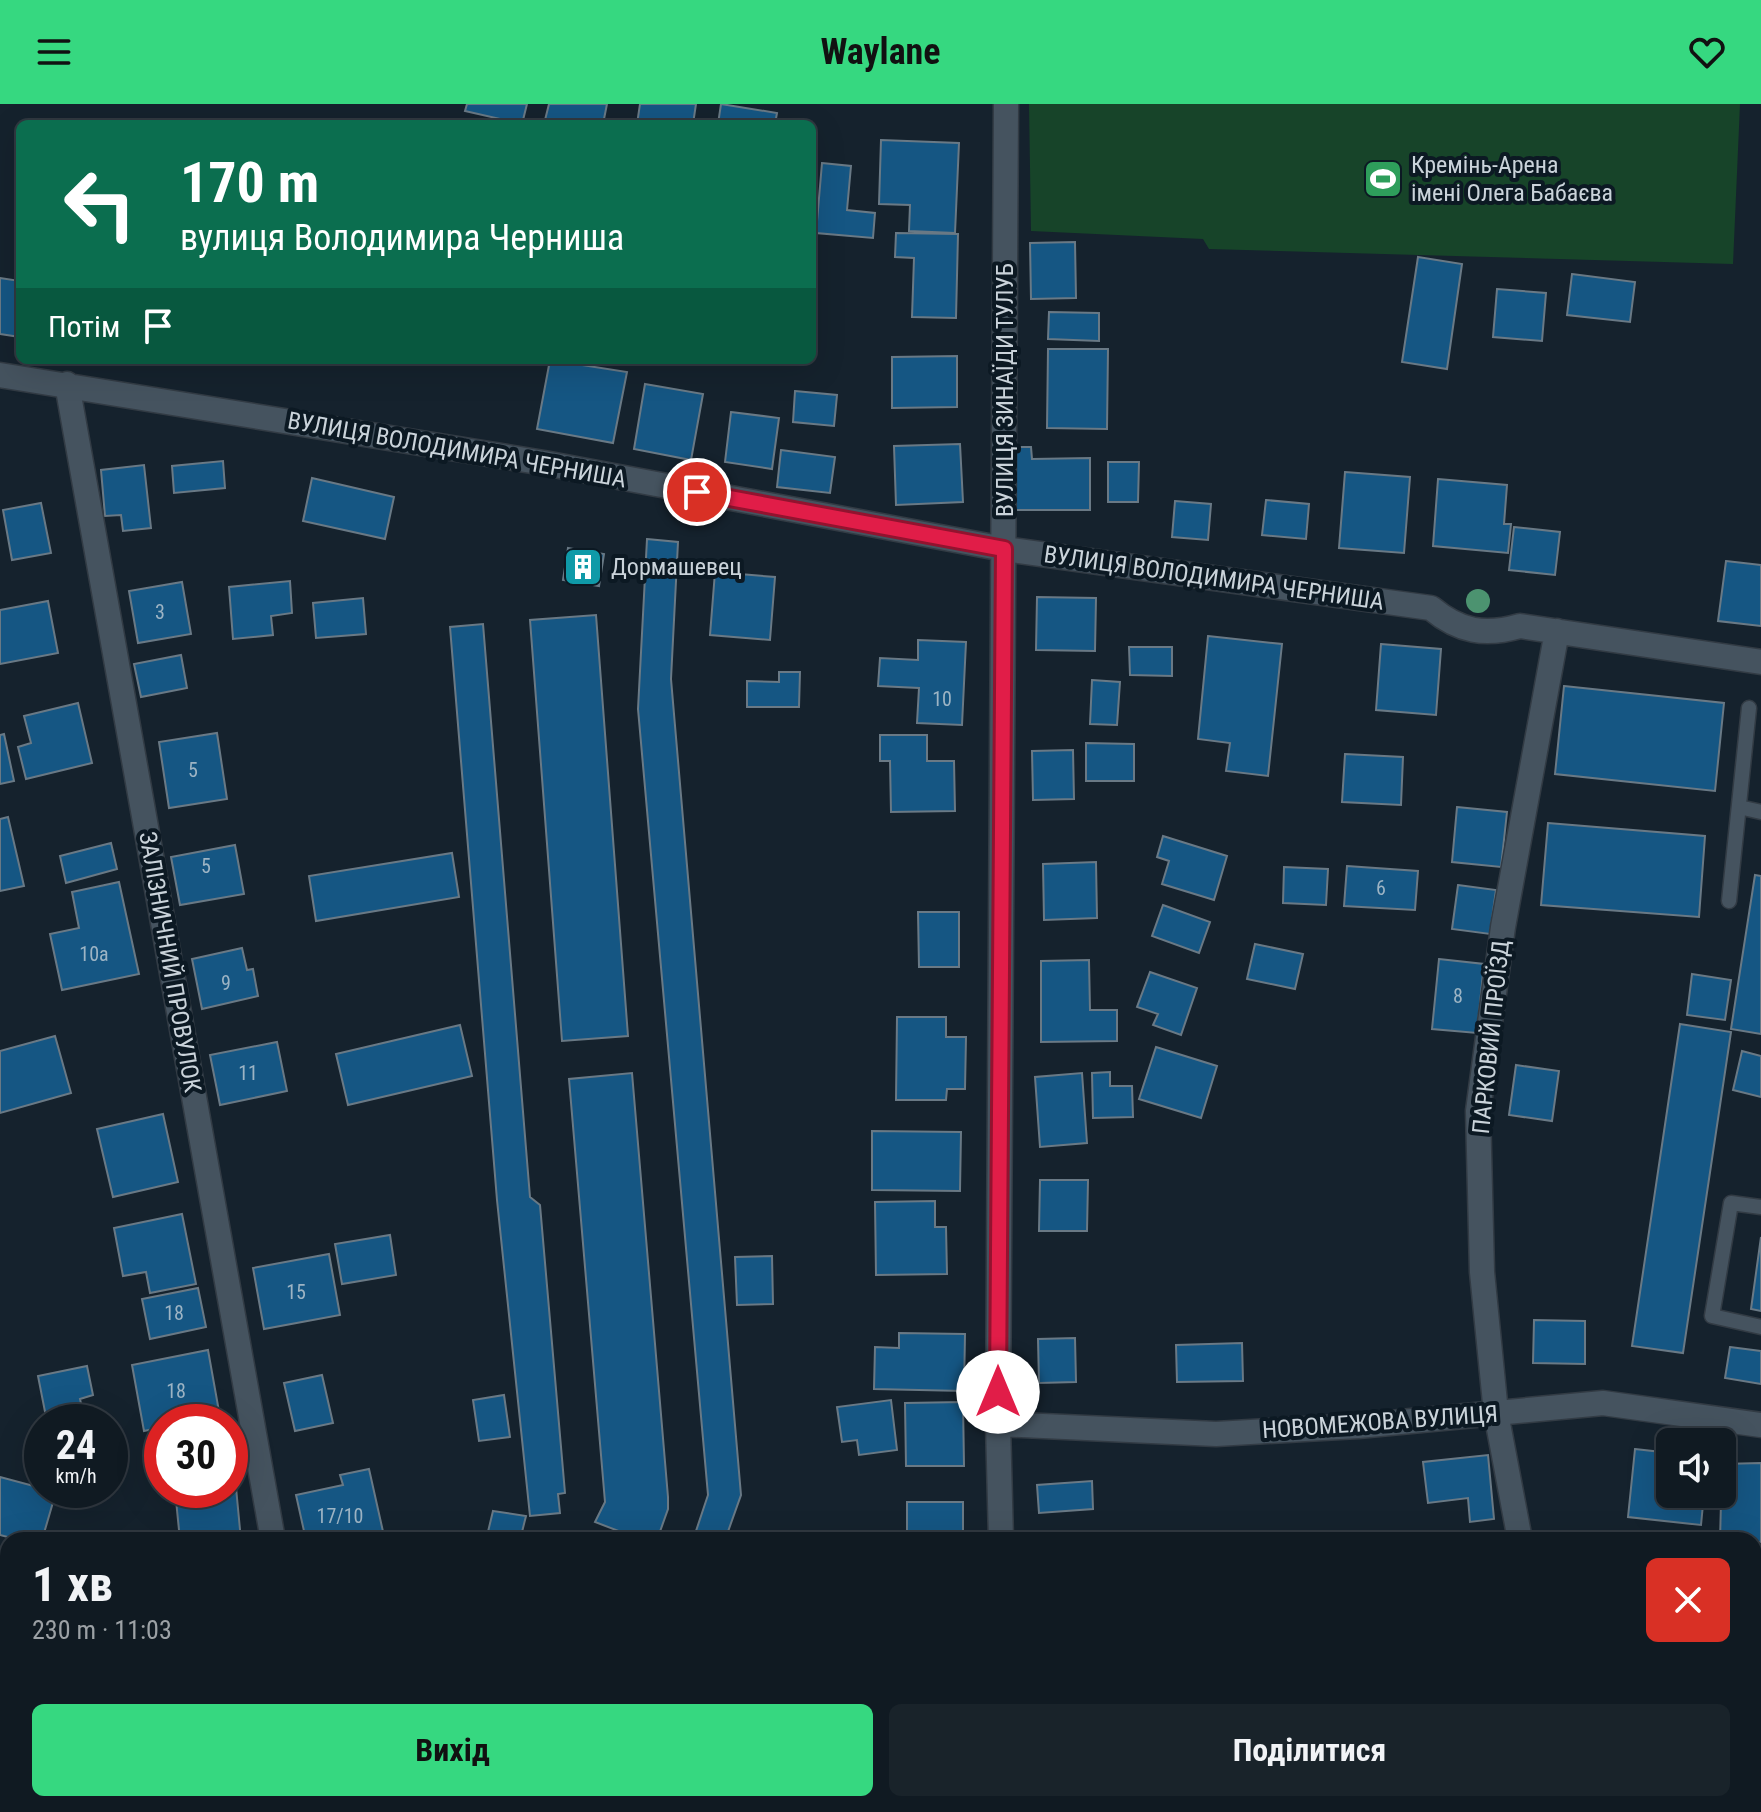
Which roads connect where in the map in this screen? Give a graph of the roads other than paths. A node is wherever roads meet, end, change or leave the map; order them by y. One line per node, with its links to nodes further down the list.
1 (1006, 104): 4 (street, ВУЛИЦЯ ЗИНАЇДИ ТУЛУБ)
2 (0, 375): 3 (street, ВУЛИЦЯ ВОЛОДИМИРА ЧЕРНИША)
3 (67, 384): 4 (street, ВУЛИЦЯ ВОЛОДИМИРА ЧЕРНИША); 16 (street, ЗАЛІЗНИЧНИЙ ПРОВУЛОК)
4 (1004, 549): 5 (street, ВУЛИЦЯ ВОЛОДИМИРА ЧЕРНИША); 14 (street, ВУЛИЦЯ ЗИНАЇДИ ТУЛУБ)
5 (1557, 631): 6 (street, ВУЛИЦЯ ВОЛОДИМИРА ЧЕРНИША); 13 (street, ПАРКОВИЙ ПРОЇЗД)
6 (1761, 662)
7 (1749, 708): 8 (lane)
8 (1739, 807): 9 (lane); 10 (lane)
9 (1761, 812)
10 (1729, 901)
11 (1761, 1207): 12 (lane)
12 (1761, 1327)
13 (1496, 1413): 14 (street, НОВОМЕЖОВА ВУЛИЦЯ); 15 (street, НОВОМЕЖОВА ВУЛИЦЯ); 18 (street, ПАРКОВИЙ ПРОЇЗД)
14 (998, 1424): 17 (street, ВУЛИЦЯ ЗИНАЇДИ ТУЛУБ)
15 (1761, 1425)
16 (272, 1532)
17 (1001, 1532)
18 (1518, 1532)

